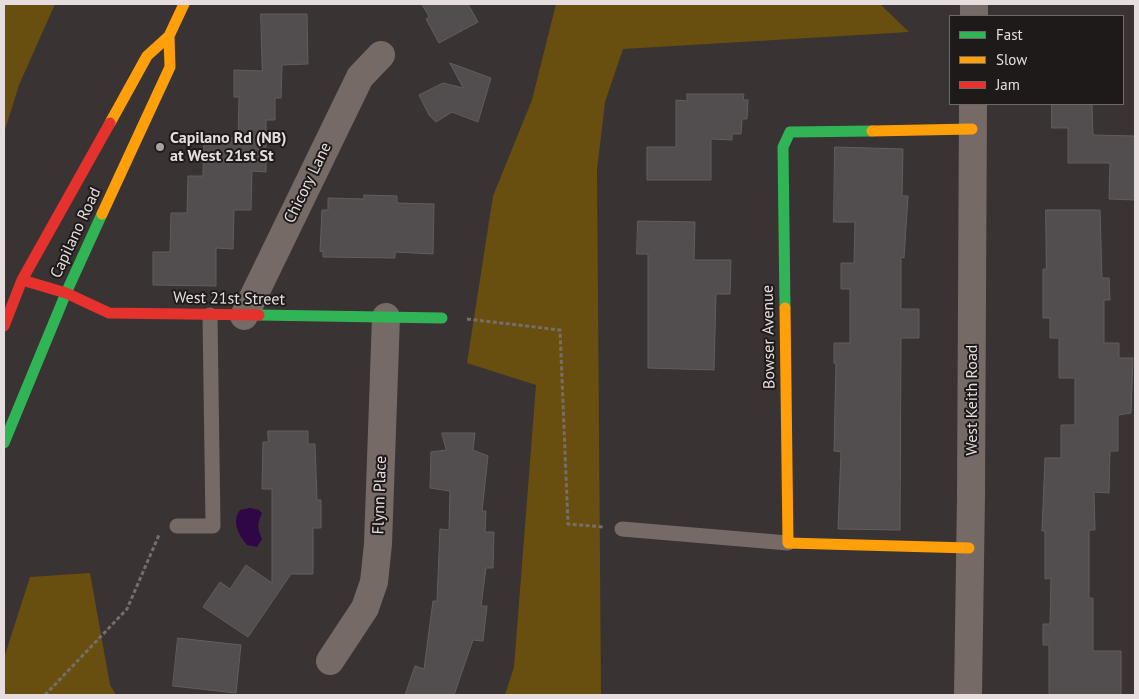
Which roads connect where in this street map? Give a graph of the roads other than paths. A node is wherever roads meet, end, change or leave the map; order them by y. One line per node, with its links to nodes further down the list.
1 (184, 4): 2 (street, Capilano Road)
2 (169, 36): 5 (street, Capilano Road); 6 (street, Capilano Road)
3 (381, 56): 8 (street, Chicory Lane)
4 (972, 116): 15 (street, Bowser Avenue); 16 (street, West Keith Road)
5 (22, 280): 6 (street, West 21st Street); 11 (street, Capilano Road)
6 (66, 294): 7 (street, West 21st Street); 12 (street, Capilano Road)
7 (210, 315): 8 (street, West 21st Street); 13 (lane)
8 (244, 316): 9 (street, West 21st Street)
9 (386, 317): 10 (street, West 21st Street); 17 (street, Flynn Place)
10 (442, 318)
11 (4, 326)
12 (4, 443)
13 (177, 526)
14 (622, 528): 15 (lane)
15 (788, 543): 16 (street)
16 (970, 548): 18 (street, West Keith Road)
17 (330, 661)
18 (968, 695)

